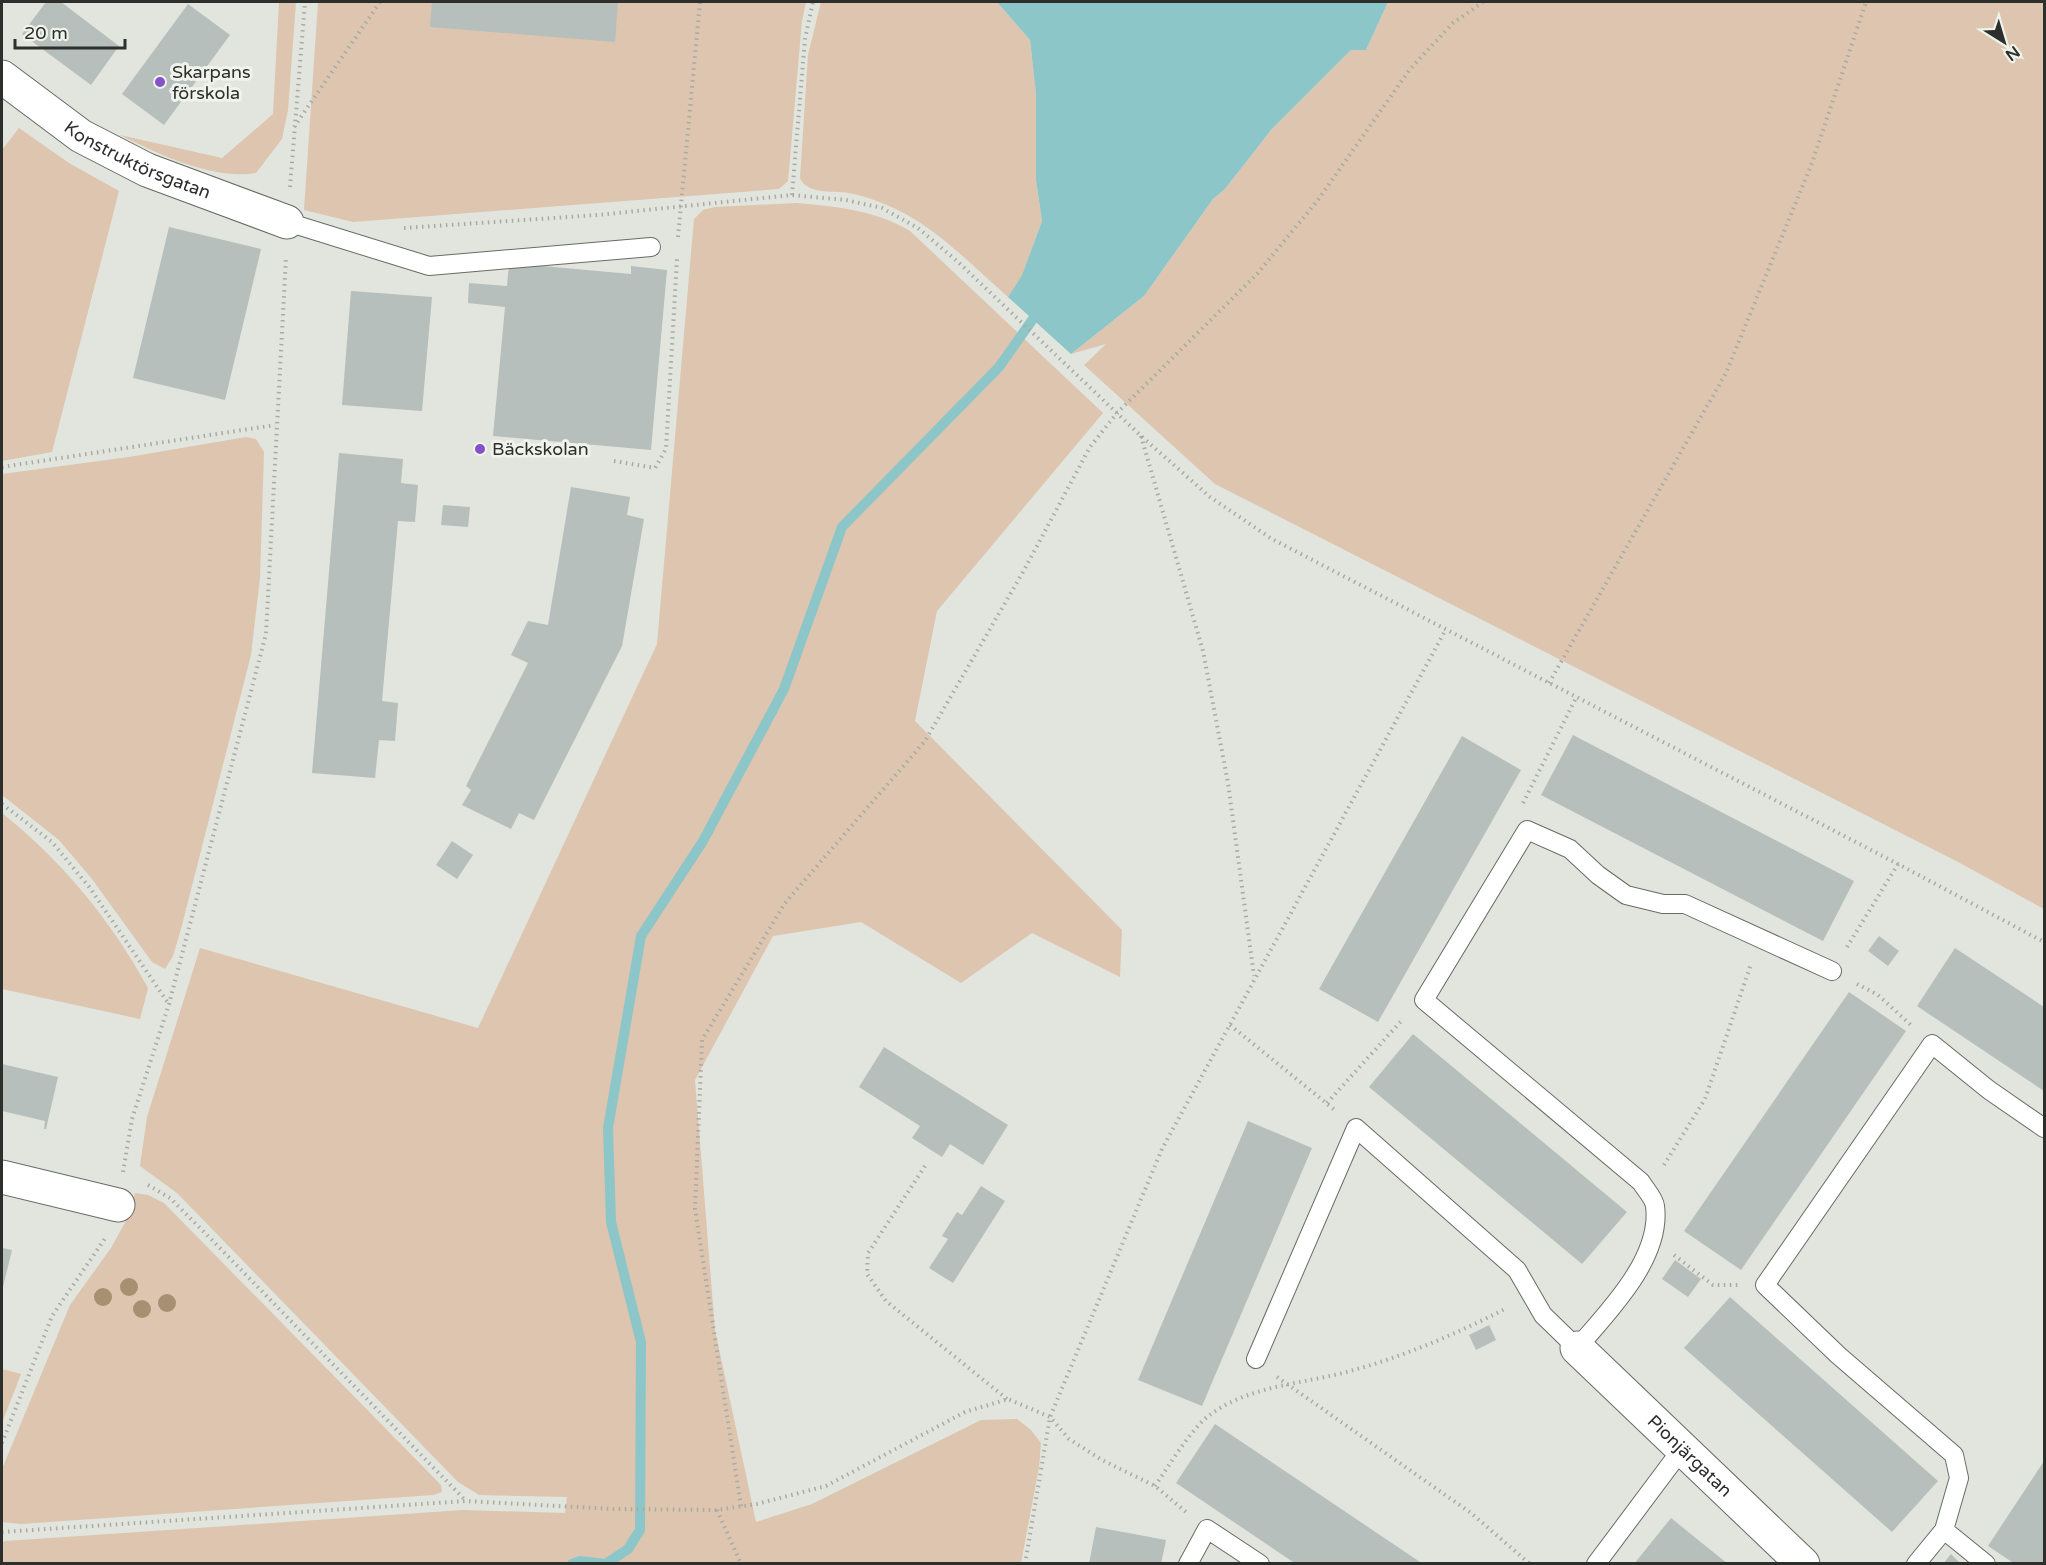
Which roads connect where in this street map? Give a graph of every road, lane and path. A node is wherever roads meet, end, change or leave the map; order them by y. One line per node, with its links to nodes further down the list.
1 (305, 2): 7 (path)
2 (380, 2): 7 (path)
3 (813, 2): 8 (path)
4 (1483, 2): 12 (path)
5 (1866, 2): 17 (path)
6 (2, 77): 9 (street, Konstruktörsgatan)
7 (294, 128): 9 (path)
8 (792, 195): 10 (path); 12 (path)
9 (287, 222): 11 (lane); 13 (path)
10 (399, 228)
11 (651, 247)
12 (1117, 413): 14 (path); 52 (path)
13 (275, 425): 15 (path); 27 (path)
14 (1140, 435): 16 (path); 25 (path)
15 (2, 467)
16 (1445, 631): 17 (path); 25 (path)
17 (1549, 683): 18 (path)
18 (1577, 696): 20 (path); 21 (path)
19 (2, 804): 27 (path)
20 (1527, 830): 22 (lane); 26 (lane)
21 (1898, 864): 23 (path); 24 (path)
22 (1759, 938): 24 (lane); 38 (path)
23 (2044, 942)
24 (1832, 971): 29 (path)
25 (1254, 978): 28 (path)
26 (1424, 1000): 30 (path); 38 (lane)
27 (169, 1004): 34 (path)
28 (1230, 1025): 30 (path); 47 (path)
29 (1932, 1044): 32 (lane); 41 (lane)
30 (1327, 1103): 31 (path)
31 (1356, 1128): 42 (lane); 44 (lane)
32 (2044, 1128)
33 (925, 1166): 46 (path)
34 (123, 1171): 35 (path); 39 (path)
35 (133, 1176)
36 (2, 1177): 39 (street)
37 (142, 1182): 51 (path)
38 (1646, 1190): 40 (lane)
39 (118, 1205): 48 (path)
40 (1652, 1239): 41 (path); 43 (lane)
41 (1765, 1285): 55 (lane)
42 (1531, 1294): 43 (lane); 45 (path)
43 (1576, 1348): 49 (street, Pionjärgatan)
44 (1256, 1359): 45 (path)
45 (1285, 1384): 50 (path); 61 (path)
46 (1008, 1399): 47 (path); 52 (path)
47 (1050, 1417): 50 (path); 58 (path)
48 (2, 1443)
49 (1682, 1449): 62 (lane); 63 (street, Pionjärgatan)
50 (1155, 1486): 54 (path)
51 (466, 1501): 53 (path); 56 (path)
52 (741, 1506): 53 (path)
53 (717, 1510): 57 (path)
54 (1207, 1529): 59 (lane); 60 (lane)
55 (1944, 1530): 64 (lane); 65 (lane)
56 (2, 1532)
57 (741, 1563)
58 (1025, 1563)
59 (1188, 1563)
60 (1260, 1563)
61 (1530, 1563)
62 (1596, 1563)
63 (1803, 1563)
64 (1916, 1563)
65 (1986, 1563)

